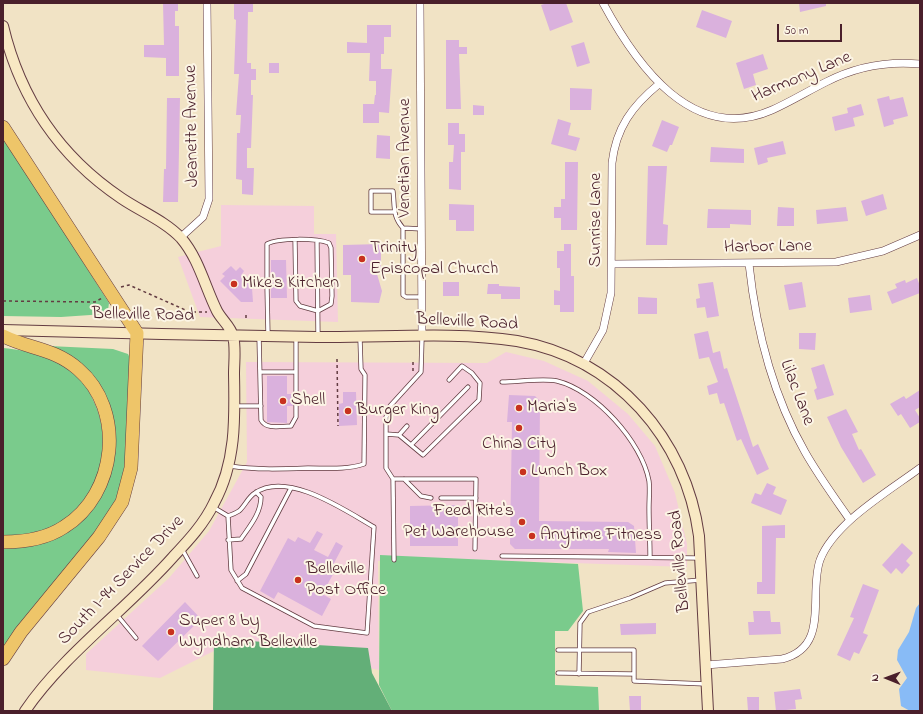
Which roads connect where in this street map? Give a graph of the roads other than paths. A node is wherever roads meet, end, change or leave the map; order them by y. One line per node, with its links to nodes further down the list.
1 (207, 3): 12 (street, Jeanette Avenue)
2 (420, 3): 10 (street, Venetian Avenue)
3 (603, 3): 6 (street, Harmony Lane)
4 (3, 26): 12 (main road)
5 (920, 64): 6 (street, Harmony Lane)
6 (659, 84): 15 (street, Sunrise Lane)
7 (3, 127): 22 (highway)
8 (393, 212): 8 (lane); 9 (lane)
9 (403, 228): 10 (lane); 19 (lane)
10 (422, 229): 19 (street, Venetian Avenue)
11 (920, 235): 16 (street, Harbor Lane)
12 (180, 238): 23 (main road)
13 (295, 240): 14 (lane); 17 (lane); 20 (lane)
14 (317, 241): 20 (lane); 20 (lane)
15 (612, 264): 16 (street, Harbor Lane); 30 (street, Sunrise Lane)
16 (749, 264): 53 (street, Lilac Lane)
17 (267, 280)
18 (267, 286): 24 (lane)
19 (422, 298): 27 (street, Venetian Avenue)
20 (318, 311): 28 (lane)
21 (3, 330): 22 (main road, Belleville Road)
22 (137, 333): 23 (main road, Belleville Road); 69 (highway)
23 (233, 335): 24 (main road, Belleville Road); 36 (main road, South I-94 Service Drive)
24 (264, 335): 26 (main road, Belleville Road); 31 (lane)
25 (3, 336): 55 (highway)
26 (296, 336): 28 (main road, Belleville Road); 32 (lane)
27 (422, 336): 29 (main road, Belleville Road); 30 (main road, Belleville Road); 39 (lane)
28 (318, 337): 29 (main road, Belleville Road)
29 (360, 337): 42 (lane)
30 (583, 365): 60 (main road, Belleville Road)
31 (260, 372): 32 (lane); 37 (lane)
32 (296, 372): 37 (lane)
33 (449, 380): 41 (lane)
34 (502, 382): 59 (lane)
35 (468, 387): 41 (lane)
36 (234, 406): 37 (lane); 42 (main road, South I-94 Service Drive)
37 (261, 406)
38 (407, 426): 40 (lane)
39 (386, 434): 40 (lane); 44 (lane)
40 (399, 435): 41 (lane)
41 (411, 445)
42 (229, 466): 51 (main road, South I-94 Service Drive)
43 (920, 468): 53 (street)
44 (393, 479): 45 (lane); 61 (lane)
45 (404, 479): 48 (lane); 50 (lane)
46 (291, 488): 47 (lane); 64 (lane); 64 (lane)
47 (256, 492): 52 (lane); 54 (lane)
48 (431, 498)
49 (441, 498): 50 (lane)
50 (476, 498): 57 (lane)
51 (212, 507): 52 (lane); 56 (main road, South I-94 Service Drive)
52 (228, 516): 54 (lane)
53 (850, 520): 70 (street)
54 (228, 540): 64 (lane)
55 (3, 542)
56 (182, 548): 62 (lane); 65 (main road, South I-94 Service Drive)
57 (475, 549)
58 (502, 556): 59 (lane)
59 (650, 557): 60 (lane)
60 (700, 558): 63 (main road, Belleville Road)
61 (394, 560)
62 (196, 576)
63 (701, 580): 68 (lane); 70 (main road, Belleville Road)
64 (237, 581)
65 (117, 615): 66 (lane); 75 (main road, South I-94 Service Drive)
66 (136, 638)
67 (558, 650): 68 (lane)
68 (579, 650): 72 (lane); 73 (lane)
69 (3, 659)
70 (706, 665): 74 (main road, Belleville Road)
71 (558, 673): 72 (lane)
72 (579, 674): 73 (lane)
73 (634, 674): 74 (lane)
74 (706, 684): 76 (main road, Belleville Road)
75 (25, 711)
76 (708, 711)

